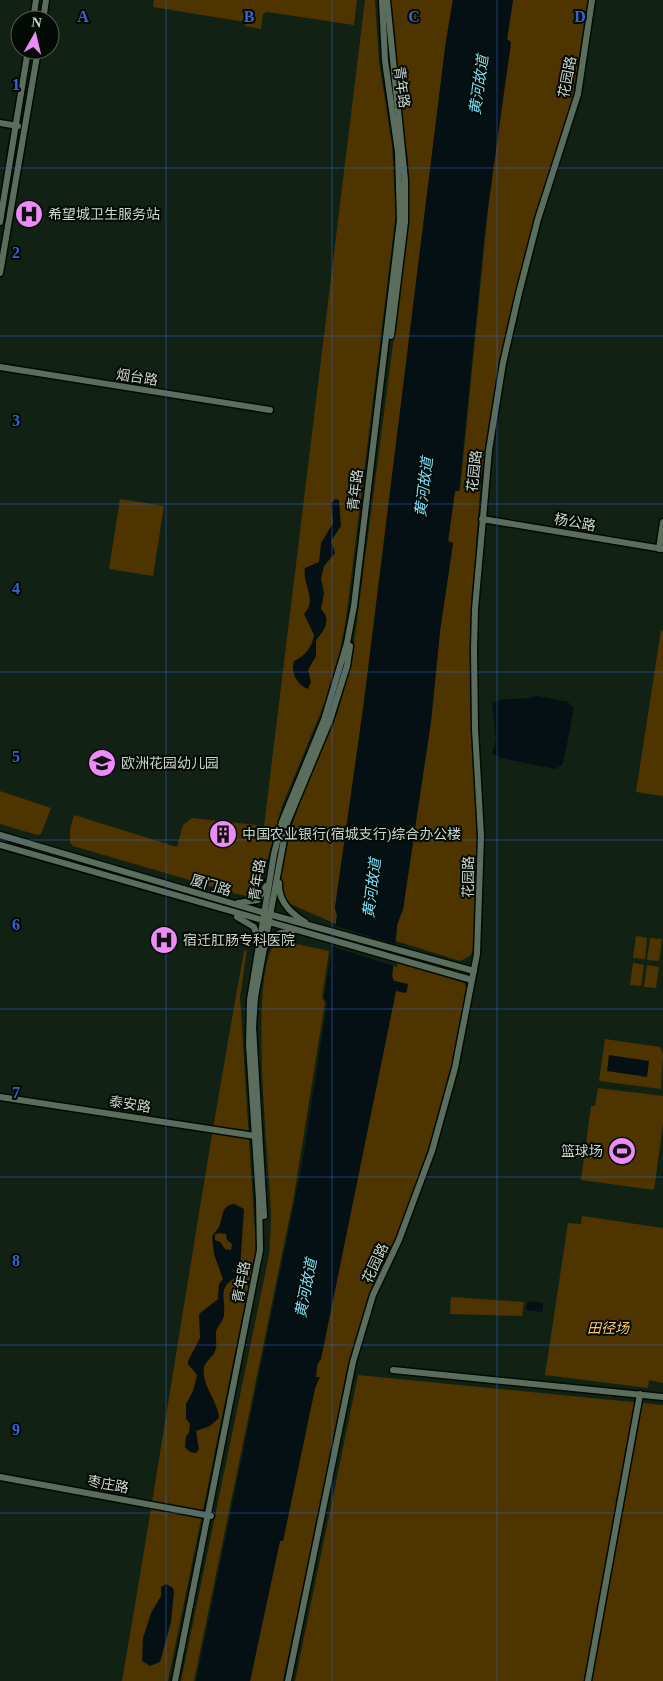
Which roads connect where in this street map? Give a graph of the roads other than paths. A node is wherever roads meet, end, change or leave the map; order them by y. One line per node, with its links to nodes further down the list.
1 (382, 0): 18 (street, 青年路)
2 (387, 0): 18 (street, 青年路)
3 (592, 0): 13 (street, 花园路)
4 (26, 60): 7 (street)
5 (36, 60): 8 (street)
6 (0, 123): 7 (street)
7 (16, 126): 8 (street); 9 (street)
8 (25, 128): 10 (street)
9 (0, 222)
10 (0, 273)
11 (0, 367): 12 (street, 烟台路)
12 (270, 410)
13 (482, 519): 15 (street, 杨公路); 25 (street, 花园路)
14 (663, 522): 15 (street)
15 (661, 549)
16 (0, 835): 19 (street, 厦门路)
17 (0, 845): 20 (street, 厦门路)
18 (277, 856): 19 (street); 21 (street, 青年路); 23 (street)
19 (226, 902): 21 (street, 厦门路)
20 (225, 910): 22 (street, 厦门路); 26 (street)
21 (267, 914): 22 (street, 青年路); 23 (street, 厦门路)
22 (266, 922): 24 (street, 厦门路); 26 (street, 青年路)
23 (320, 928): 25 (street, 厦门路)
24 (302, 932): 26 (street); 27 (street, 厦门路)
25 (474, 971): 27 (street, 花园路)
26 (256, 973): 29 (street, 青年路); 34 (street, 青年路)
27 (472, 980): 36 (street, 花园路)
28 (0, 1097): 29 (street, 泰安路)
29 (255, 1136): 34 (street, 青年路)
30 (394, 1370): 31 (street)
31 (640, 1394): 32 (street); 37 (street)
32 (663, 1397)
33 (0, 1477): 34 (street, 枣庄路)
34 (210, 1515): 35 (street, 青年路)
35 (176, 1681)
36 (288, 1681)
37 (588, 1681)

